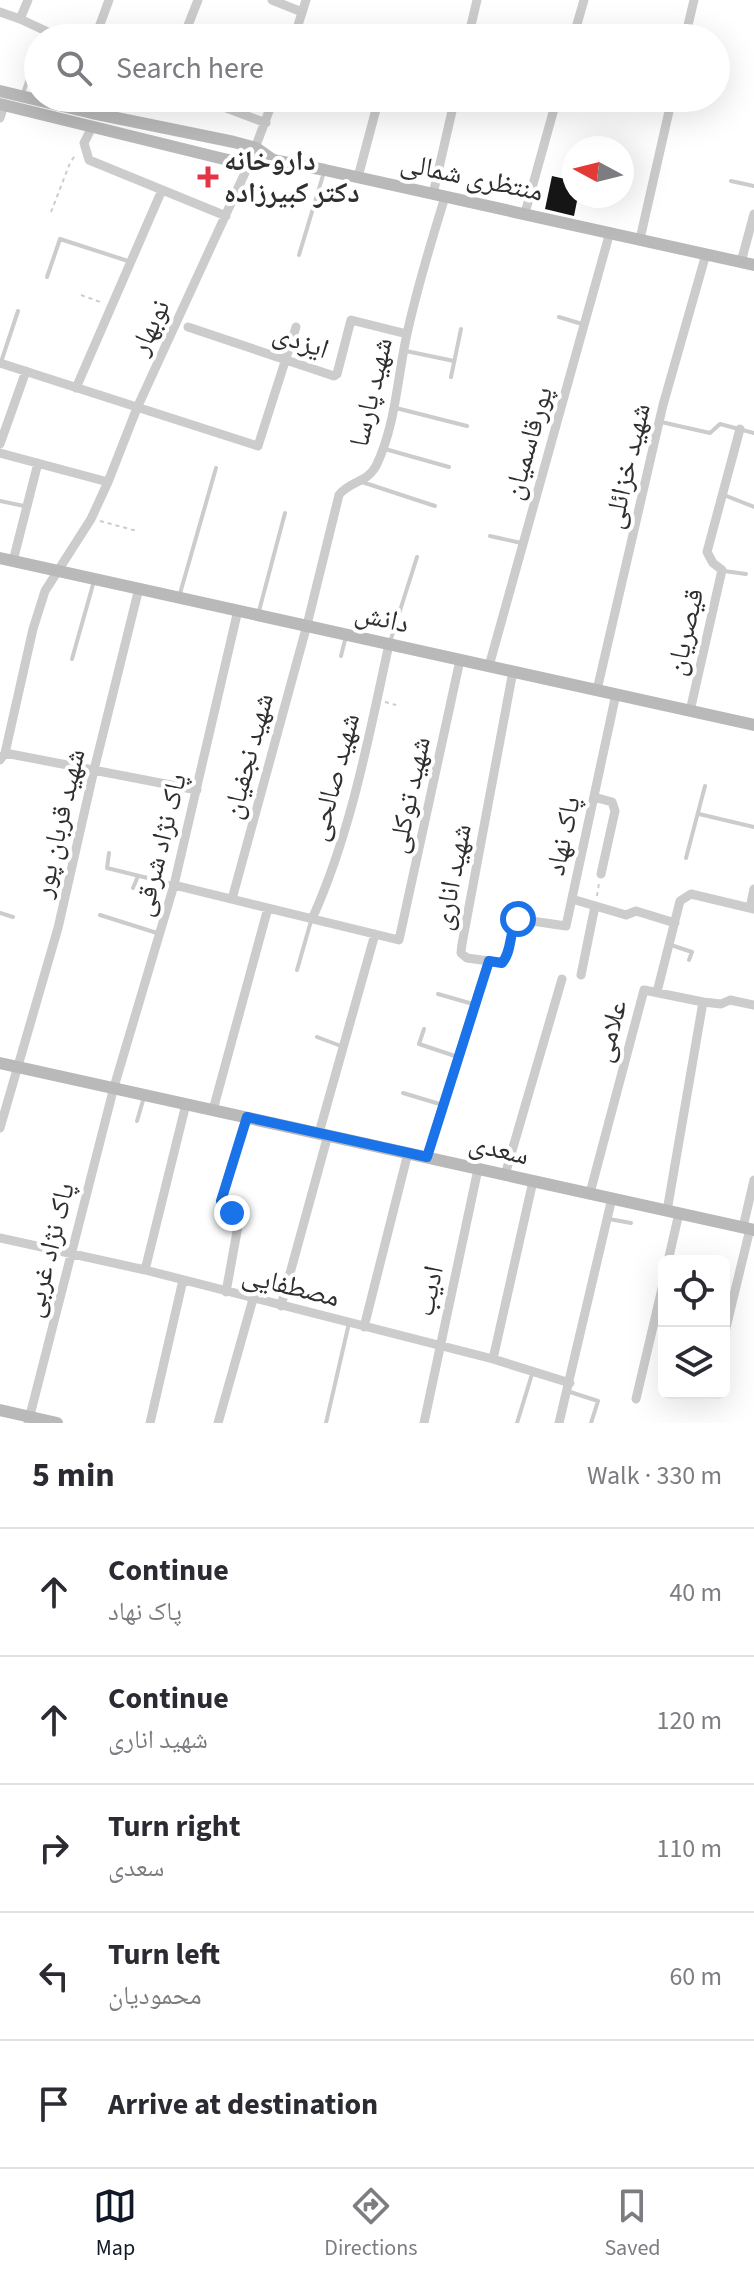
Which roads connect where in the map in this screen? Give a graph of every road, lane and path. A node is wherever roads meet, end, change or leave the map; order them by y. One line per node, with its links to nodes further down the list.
1 (28, 0): 11 (street)
2 (109, 0): 13 (street)
3 (198, 0): 14 (street)
4 (272, 0): 10 (street)
5 (306, 0): 10 (street)
6 (477, 0): 16 (street)
7 (584, 0): 17 (street)
8 (694, 0): 18 (street)
9 (0, 12): 11 (street)
10 (302, 12): 15 (street)
11 (20, 19): 12 (street)
12 (31, 24)
13 (100, 24)
14 (189, 24)
15 (298, 24)
16 (471, 24)
17 (577, 24)
18 (688, 24)
19 (24, 90): 21 (lane)
20 (0, 91): 21 (street, منتظری شمالی)
21 (22, 95)
22 (2, 105): 23 (street, منتظری شمالی); 32 (street)
23 (24, 110)
24 (31, 112): 34 (street, منتظری شمالی)
25 (107, 112): 36 (street, منتظری شمالی)
26 (237, 112): 33 (street)
27 (270, 112): 33 (street, نوبهار)
28 (375, 112): 40 (street)
29 (453, 112): 44 (street, شهید پارسا)
30 (553, 112): 46 (street)
31 (669, 112): 50 (street)
32 (0, 118)
33 (266, 123): 36 (street, نوبهار)
34 (92, 127): 35 (street); 38 (street, منتظری شمالی)
35 (84, 143): 43 (street); 45 (path)
36 (256, 148): 37 (street, منتظری شمالی); 38 (street, نوبهار)
37 (273, 160): 38 (street, منتظری شمالی); 39 (street, منتظری شمالی)
38 (249, 164): 47 (street, نوبهار)
39 (325, 170): 40 (street, منتظری شمالی); 52 (lane)
40 (358, 177): 44 (street, منتظری شمالی)
41 (731, 181): 42 (lane)
42 (754, 186)
43 (162, 190): 47 (street); 53 (street)
44 (439, 196): 46 (street, منتظری شمالی); 64 (street, شهید پارسا)
45 (51, 212)
46 (525, 213): 49 (street, منتظری شمالی)
47 (226, 216): 72 (street, نوبهار)
48 (753, 221): 54 (street)
49 (610, 232): 50 (street, منتظری شمالی); 60 (street, پورقاسمیان)
50 (640, 239): 51 (street, منتظری شمالی)
51 (706, 254): 54 (street, منتظری شمالی); 74 (street, شهید خزائلی)
52 (299, 255)
53 (131, 262): 55 (lane); 57 (street)
54 (747, 263)
55 (47, 277)
56 (81, 295): 57 (path)
57 (112, 306): 71 (street)
58 (18, 311): 68 (lane)
59 (559, 317): 60 (lane)
60 (584, 325): 95 (street, پورقاسمیان)
61 (188, 327): 66 (street, ایزدی)
62 (296, 327): 66 (street)
63 (461, 329): 67 (lane)
64 (407, 334): 65 (street, شهید پارسا); 66 (street, ایزدی)
65 (404, 350): 67 (lane); 73 (street, شهید پارسا)
66 (285, 359): 72 (street)
67 (454, 361): 70 (lane)
68 (0, 363): 69 (street)
69 (26, 371): 71 (street); 78 (street)
70 (451, 377)
71 (76, 388): 72 (street)
72 (137, 408): 84 (street, نوبهار)
73 (394, 408): 75 (lane); 79 (street, شهید پارسا)
74 (659, 422): 76 (lane); 114 (street, شهید خزائلی)
75 (467, 426)
76 (740, 429): 77 (lane); 86 (street, قیصریان)
77 (754, 433)
78 (0, 444)
79 (382, 448): 82 (lane); 85 (street, شهید پارسا)
80 (0, 453): 81 (street)
81 (38, 463): 84 (street); 89 (street)
82 (449, 467)
83 (216, 468): 103 (lane)
84 (108, 482): 92 (street, نوبهار)
85 (362, 482): 88 (lane); 106 (street, شهید پارسا)
86 (722, 495): 90 (lane); 99 (street, قیصریان)
87 (0, 501): 89 (lane)
88 (435, 506)
89 (27, 507): 97 (street)
90 (754, 507)
91 (285, 513): 105 (lane)
92 (91, 519): 93 (path); 98 (street, نوبهار)
93 (137, 531)
94 (490, 536): 95 (lane)
95 (523, 544): 112 (street, پورقاسمیان)
96 (417, 557): 108 (lane)
97 (6, 559): 98 (street, دانش)
98 (57, 570): 101 (street, دانش); 118 (street, نوبهار)
99 (722, 570): 100 (lane); 116 (street, قیصریان)
100 (746, 574)
101 (95, 578): 102 (street, دانش); 110 (lane)
102 (139, 588): 103 (street, دانش); 119 (street, شهید قربان پور)
103 (179, 597): 104 (street, دانش)
104 (238, 610): 105 (street, دانش); 121 (street, پاک نژاد شرقی)
105 (258, 614): 106 (street, دانش)
106 (307, 625): 107 (street, دانش); 132 (street, شهید نجفیان)
107 (346, 634): 108 (street, دانش); 109 (lane)
108 (389, 644): 111 (street, دانش); 140 (street, شهید صالحی)
109 (341, 656)
110 (72, 659)
111 (460, 660): 112 (street, دانش); 143 (street, شهید توکلی)
112 (489, 666): 113 (street, دانش)
113 (513, 671): 114 (street, دانش); 146 (street, شهید اناری)
114 (597, 690): 115 (street, دانش)
115 (616, 694): 116 (street, دانش); 122 (street, پاک نهاد)
116 (690, 711): 117 (street, دانش)
117 (754, 725)
118 (3, 756): 119 (street)
119 (94, 770): 121 (street); 160 (street, شهید قربان پور)
120 (705, 786): 123 (lane)
121 (197, 790): 129 (street, پاک نژاد شرقی)
122 (594, 797): 127 (street); 133 (street, پاک نهاد)
123 (699, 814): 124 (lane); 126 (lane)
124 (754, 827)
125 (109, 853): 128 (lane)
126 (686, 858)
127 (601, 874): 134 (path)
128 (138, 876): 129 (lane); 130 (lane)
129 (174, 885): 132 (street); 142 (street, پاک نژاد شرقی)
130 (133, 888)
131 (754, 889): 136 (street)
132 (232, 899): 135 (street)
133 (572, 899): 134 (street); 146 (street, پاک نهاد)
134 (595, 906): 141 (street); 148 (street)
135 (268, 908): 140 (street); 166 (street)
136 (752, 908): 141 (street)
137 (0, 913): 139 (lane)
138 (100, 915): 142 (lane)
139 (13, 917)
140 (312, 919): 143 (street); 147 (lane)
141 (675, 923): 144 (street)
142 (160, 934): 161 (street, پاک نژاد شرقی)
143 (375, 934): 157 (street)
144 (669, 945): 145 (lane); 150 (street)
145 (689, 960)
146 (489, 961): 153 (street, شهید اناری)
147 (297, 970)
148 (581, 975)
149 (562, 979): 174 (street)
150 (657, 992): 152 (street, علامی); 177 (street, علامی)
151 (438, 994): 153 (lane)
152 (703, 1002): 154 (street, علامی); 179 (street)
153 (475, 1004): 158 (street, شهید اناری)
154 (754, 1005)
155 (424, 1029): 158 (lane)
156 (317, 1037): 157 (lane)
157 (344, 1046): 170 (street)
158 (458, 1058): 165 (street, شهید اناری)
159 (0, 1063): 160 (street, سعدی)
160 (17, 1066): 161 (street, سعدی); 169 (street, شهید قربان پور)
161 (114, 1087): 163 (street, سعدی); 184 (street, پاک نژاد غربی)
162 (403, 1093): 165 (lane)
163 (144, 1094): 164 (street, سعدی); 168 (lane)
164 (186, 1104): 166 (street, سعدی); 186 (street)
165 (443, 1105): 172 (street, شهید اناری)
166 (213, 1110): 167 (street, سعدی)
167 (247, 1117): 170 (street, سعدی); 188 (street)
168 (137, 1121)
169 (0, 1128)
170 (324, 1134): 171 (street, سعدی); 190 (street)
171 (408, 1153): 172 (street, سعدی); 193 (street)
172 (427, 1157): 173 (street, سعدی)
173 (478, 1169): 174 (street, سعدی); 195 (street, ادیب)
174 (505, 1175): 176 (street, سعدی)
175 (754, 1180): 182 (street)
176 (533, 1181): 177 (street, سعدی); 196 (street)
177 (590, 1193): 178 (street, سعدی)
178 (612, 1198): 179 (street, سعدی); 180 (street)
179 (673, 1212): 182 (street, سعدی); 185 (street)
180 (607, 1219): 181 (lane); 198 (street)
181 (631, 1223)
182 (749, 1229): 194 (street)
183 (0, 1238): 184 (street, مصطفایی)
184 (69, 1254): 186 (street, مصطفایی); 201 (street, پاک نژاد غربی)
185 (669, 1255)
186 (145, 1270): 187 (street, مصطفایی)
187 (183, 1280): 188 (street, مصطفایی); 203 (street)
188 (226, 1292): 189 (street, مصطفایی)
189 (253, 1299): 190 (street, مصطفایی); 204 (street)
190 (281, 1306): 192 (street, مصطفایی)
191 (658, 1306): 199 (street)
192 (349, 1323): 193 (street, مصطفایی); 205 (lane)
193 (364, 1327): 195 (street, مصطفایی)
194 (726, 1327)
195 (440, 1347): 196 (street, مصطفایی); 206 (street, ادیب)
196 (493, 1359): 197 (street, مصطفایی)
197 (533, 1371): 198 (street, مصطفایی); 207 (lane)
198 (568, 1387): 208 (street); 209 (lane)
199 (636, 1399)
200 (0, 1410): 201 (street)
201 (28, 1420): 202 (street)
202 (57, 1423)
203 (150, 1423)
204 (218, 1423)
205 (326, 1423)
206 (424, 1423)
207 (517, 1423)
208 (559, 1423)
209 (591, 1423)

